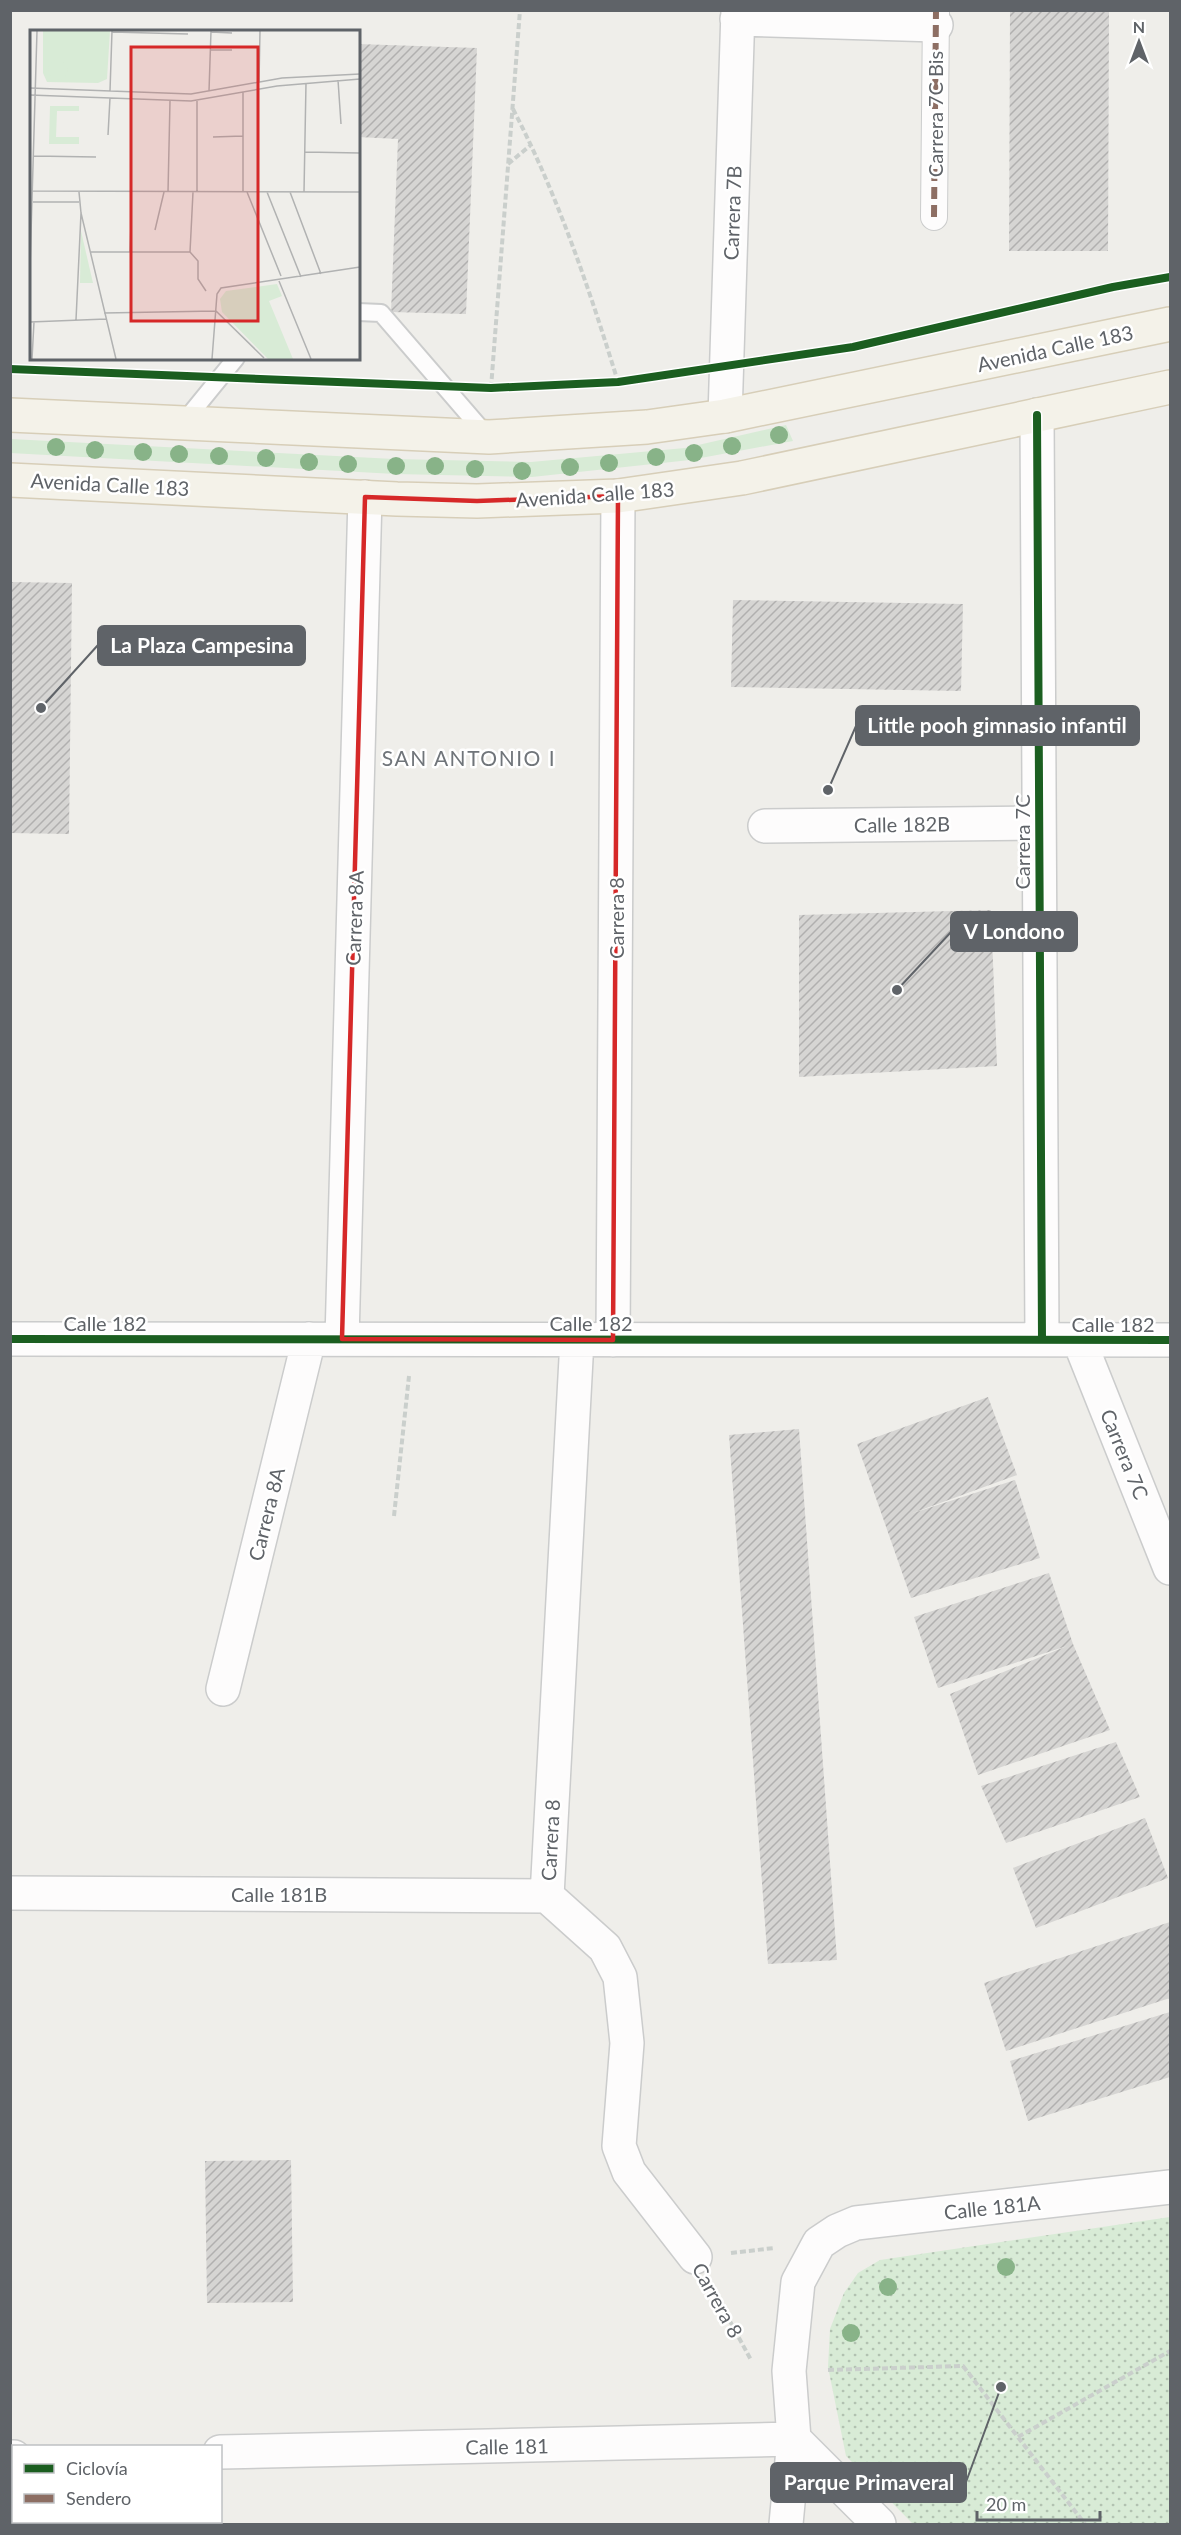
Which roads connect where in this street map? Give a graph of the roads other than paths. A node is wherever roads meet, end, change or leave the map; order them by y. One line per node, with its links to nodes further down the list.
1 (737, 15): 2 (street); 10 (street, Carrera 7B)
2 (936, 18): 3 (street, Carrera 7C Bis)
3 (934, 217)
4 (360, 312): 12 (lane)
5 (1170, 324): 10 (main road, Avenida Calle 183)
6 (234, 360): 11 (lane)
7 (1170, 387): 9 (main road, Avenida Calle 183)
8 (10, 415): 11 (main road, Avenida Calle 183)
9 (1037, 415): 14 (main road, Avenida Calle 183); 16 (street, Carrera 7C)
10 (725, 416): 12 (main road, Avenida Calle 183)
11 (183, 423): 12 (main road, Avenida Calle 183)
12 (489, 437)
13 (10, 480): 15 (main road, Avenida Calle 183)
14 (618, 496): 15 (main road, Avenida Calle 183); 22 (street, Carrera 8)
15 (365, 497): 20 (street, Carrera 8A)
16 (1039, 823): 17 (street, Calle 182B); 23 (street, Carrera 7C)
17 (765, 826)
18 (10, 1339): 19 (street, Calle 182)
19 (309, 1339): 20 (street, Calle 182); 27 (street, Carrera 8A)
20 (342, 1339): 21 (street, Calle 182)
21 (577, 1340): 22 (street, Calle 182); 29 (street, Carrera 8)
22 (613, 1340): 23 (street, Calle 182)
23 (1042, 1340): 24 (street, Calle 182)
24 (1079, 1340): 25 (street, Calle 182); 26 (street, Carrera 7C)
25 (1170, 1340)
26 (1170, 1568)
27 (223, 1689)
28 (10, 1893): 29 (street, Calle 181B)
29 (547, 1896): 31 (street, Carrera 8)
30 (1170, 2187): 32 (street, Calle 181A)
31 (695, 2257)
32 (794, 2439): 33 (street, Calle 181); 34 (street); 35 (street)
33 (222, 2452)
34 (786, 2524)
35 (879, 2524)

